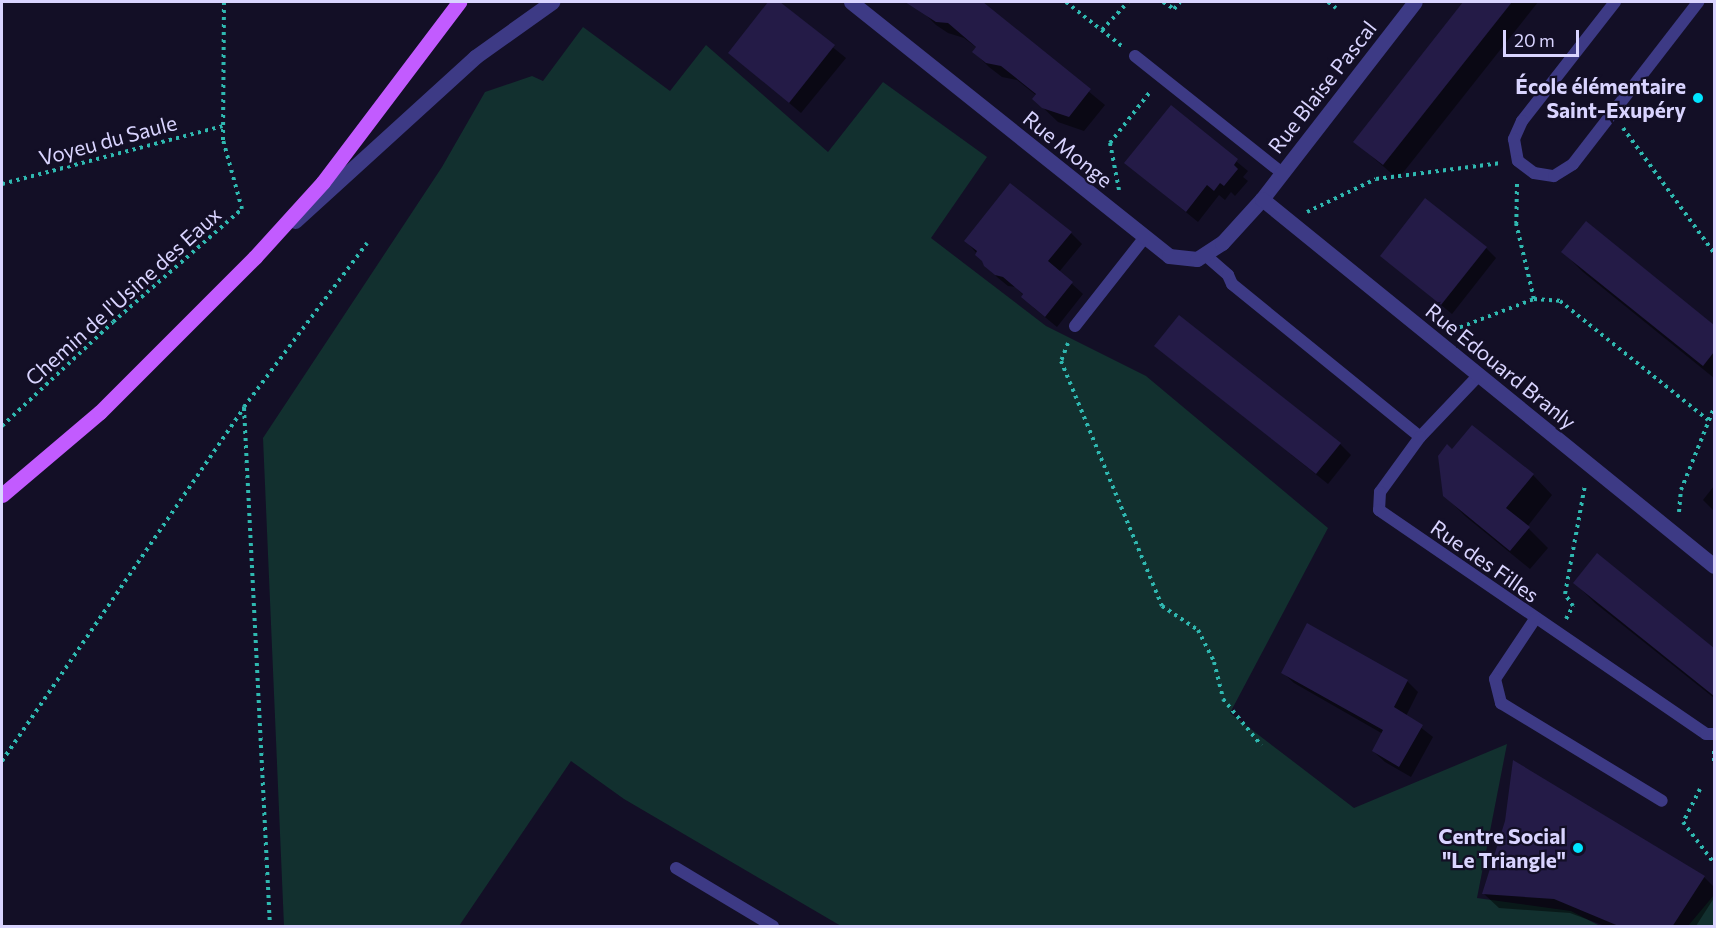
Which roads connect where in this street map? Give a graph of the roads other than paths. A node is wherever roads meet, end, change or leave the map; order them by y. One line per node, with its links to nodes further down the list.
1 (459, 2): 12 (main road)
2 (552, 2): 12 (street)
3 (851, 2): 10 (street, Rue Monge)
4 (1415, 2): 8 (street, Rue Blaise Pascal)
5 (1615, 2): 6 (lane)
6 (1698, 2)
7 (1135, 56): 8 (lane)
8 (1282, 172): 9 (street, Rue Blaise Pascal)
9 (1262, 199): 11 (street); 14 (street, Rue Edouard Branly)
10 (1145, 237): 11 (street, Rue Monge); 13 (lane)
11 (1204, 255): 15 (lane)
12 (255, 257): 16 (main road)
13 (1075, 326)
14 (1479, 375): 15 (lane, Rue des Filles); 17 (street, Rue Edouard Branly)
15 (1420, 437): 18 (lane, Rue des Filles)
16 (2, 495)
17 (1714, 566)
18 (1535, 619): 19 (lane, Rue des Filles); 20 (lane)
19 (1714, 734)
20 (1662, 801)
21 (676, 868): 22 (lane)
22 (773, 927)

